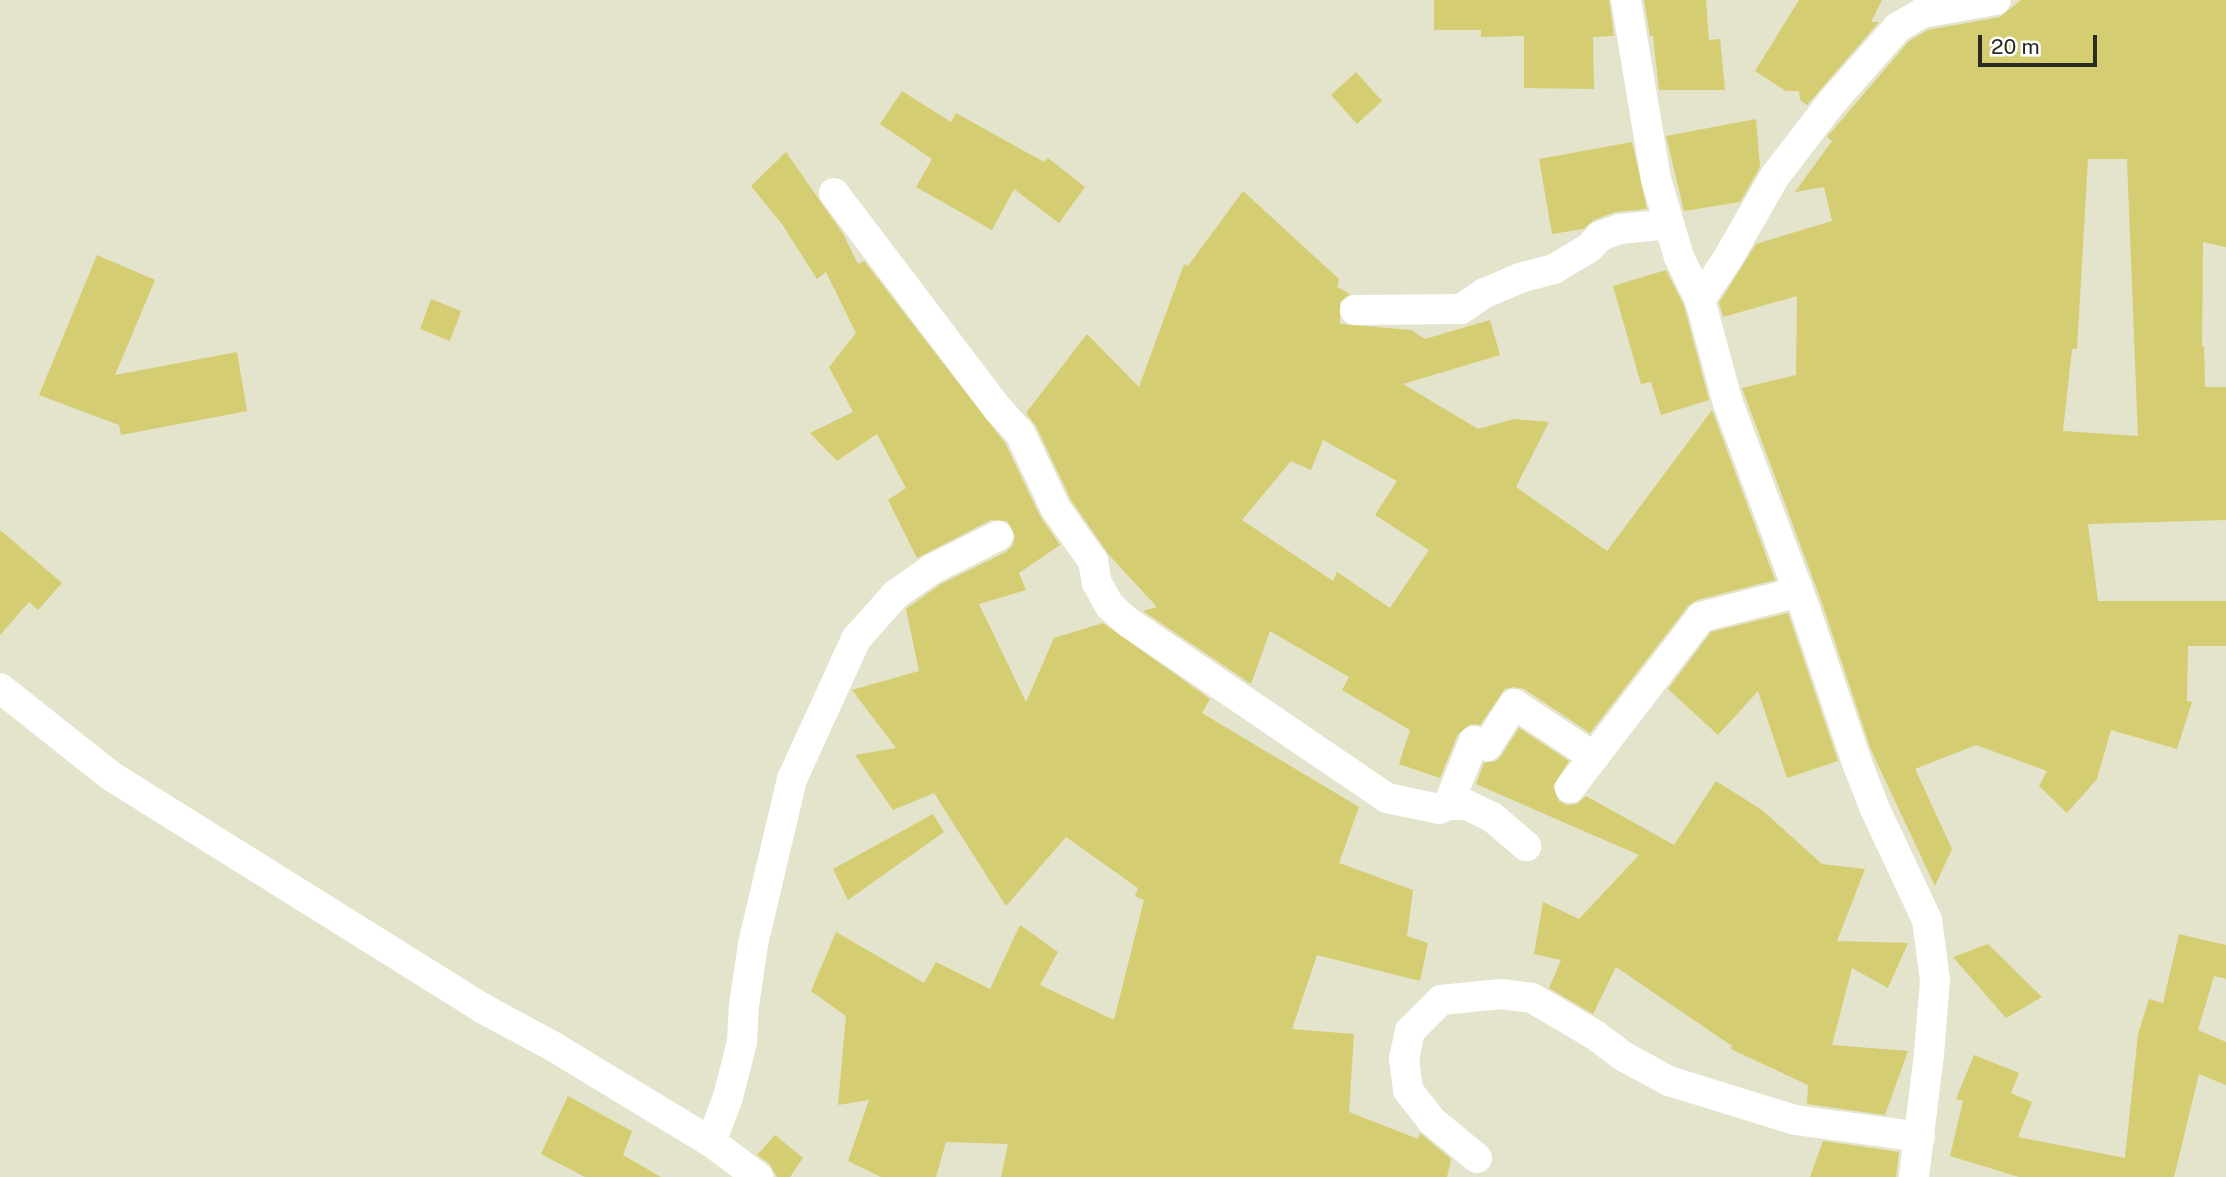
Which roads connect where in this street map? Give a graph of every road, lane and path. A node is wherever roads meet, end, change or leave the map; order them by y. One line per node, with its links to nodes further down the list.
1 (1626, 0): 4 (street)
2 (1996, 0): 5 (street)
3 (834, 192): 12 (street)
4 (1669, 224): 5 (street); 6 (street)
5 (1700, 300): 8 (street)
6 (1355, 310)
7 (998, 536): 15 (street)
8 (1790, 592): 10 (street); 14 (street)
9 (0, 688): 15 (street)
10 (1594, 757): 11 (street); 12 (street)
11 (1570, 788)
12 (1448, 805): 13 (street)
13 (1526, 846)
14 (1920, 1138): 16 (street); 18 (street)
15 (711, 1142): 17 (street)
16 (1478, 1158)
17 (758, 1177)
18 (1914, 1177)

